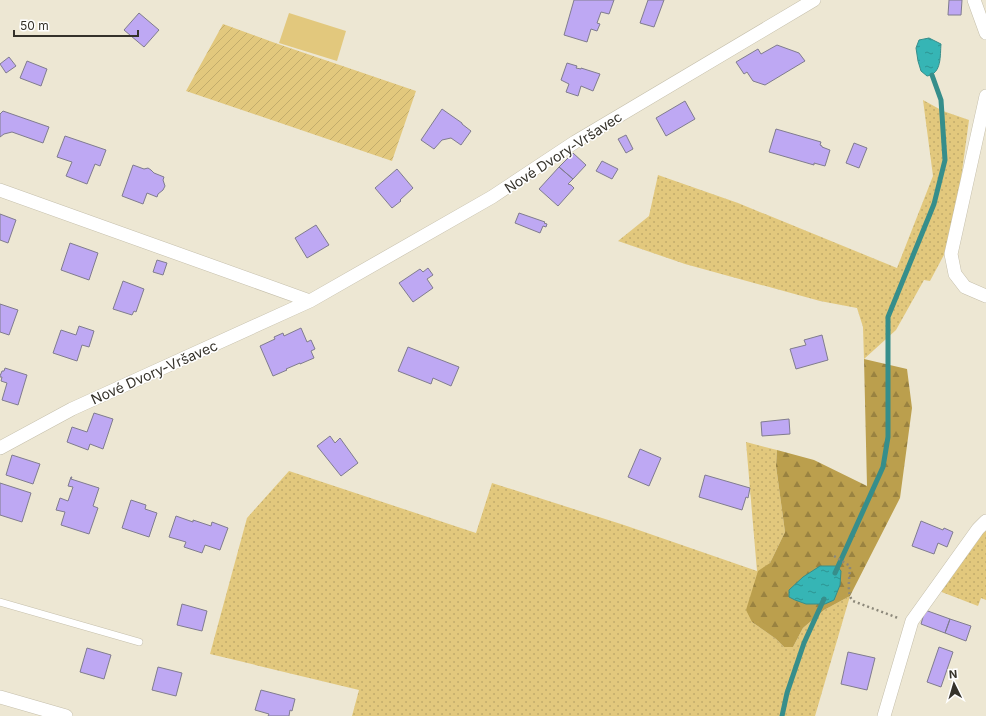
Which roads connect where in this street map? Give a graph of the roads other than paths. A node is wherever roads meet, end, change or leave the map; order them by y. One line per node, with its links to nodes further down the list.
1 (814, 0): 7 (street, Nové Dvory-Vršavec)
2 (974, 0): 3 (street)
3 (986, 33)
4 (986, 96): 6 (street)
5 (0, 190): 7 (street)
6 (986, 296)
7 (310, 301): 8 (street, Nové Dvory-Vršavec)
8 (0, 448)
9 (986, 521): 14 (street)
10 (0, 602): 11 (lane)
11 (139, 642)
12 (0, 697): 13 (street)
13 (66, 716)
14 (884, 716)

